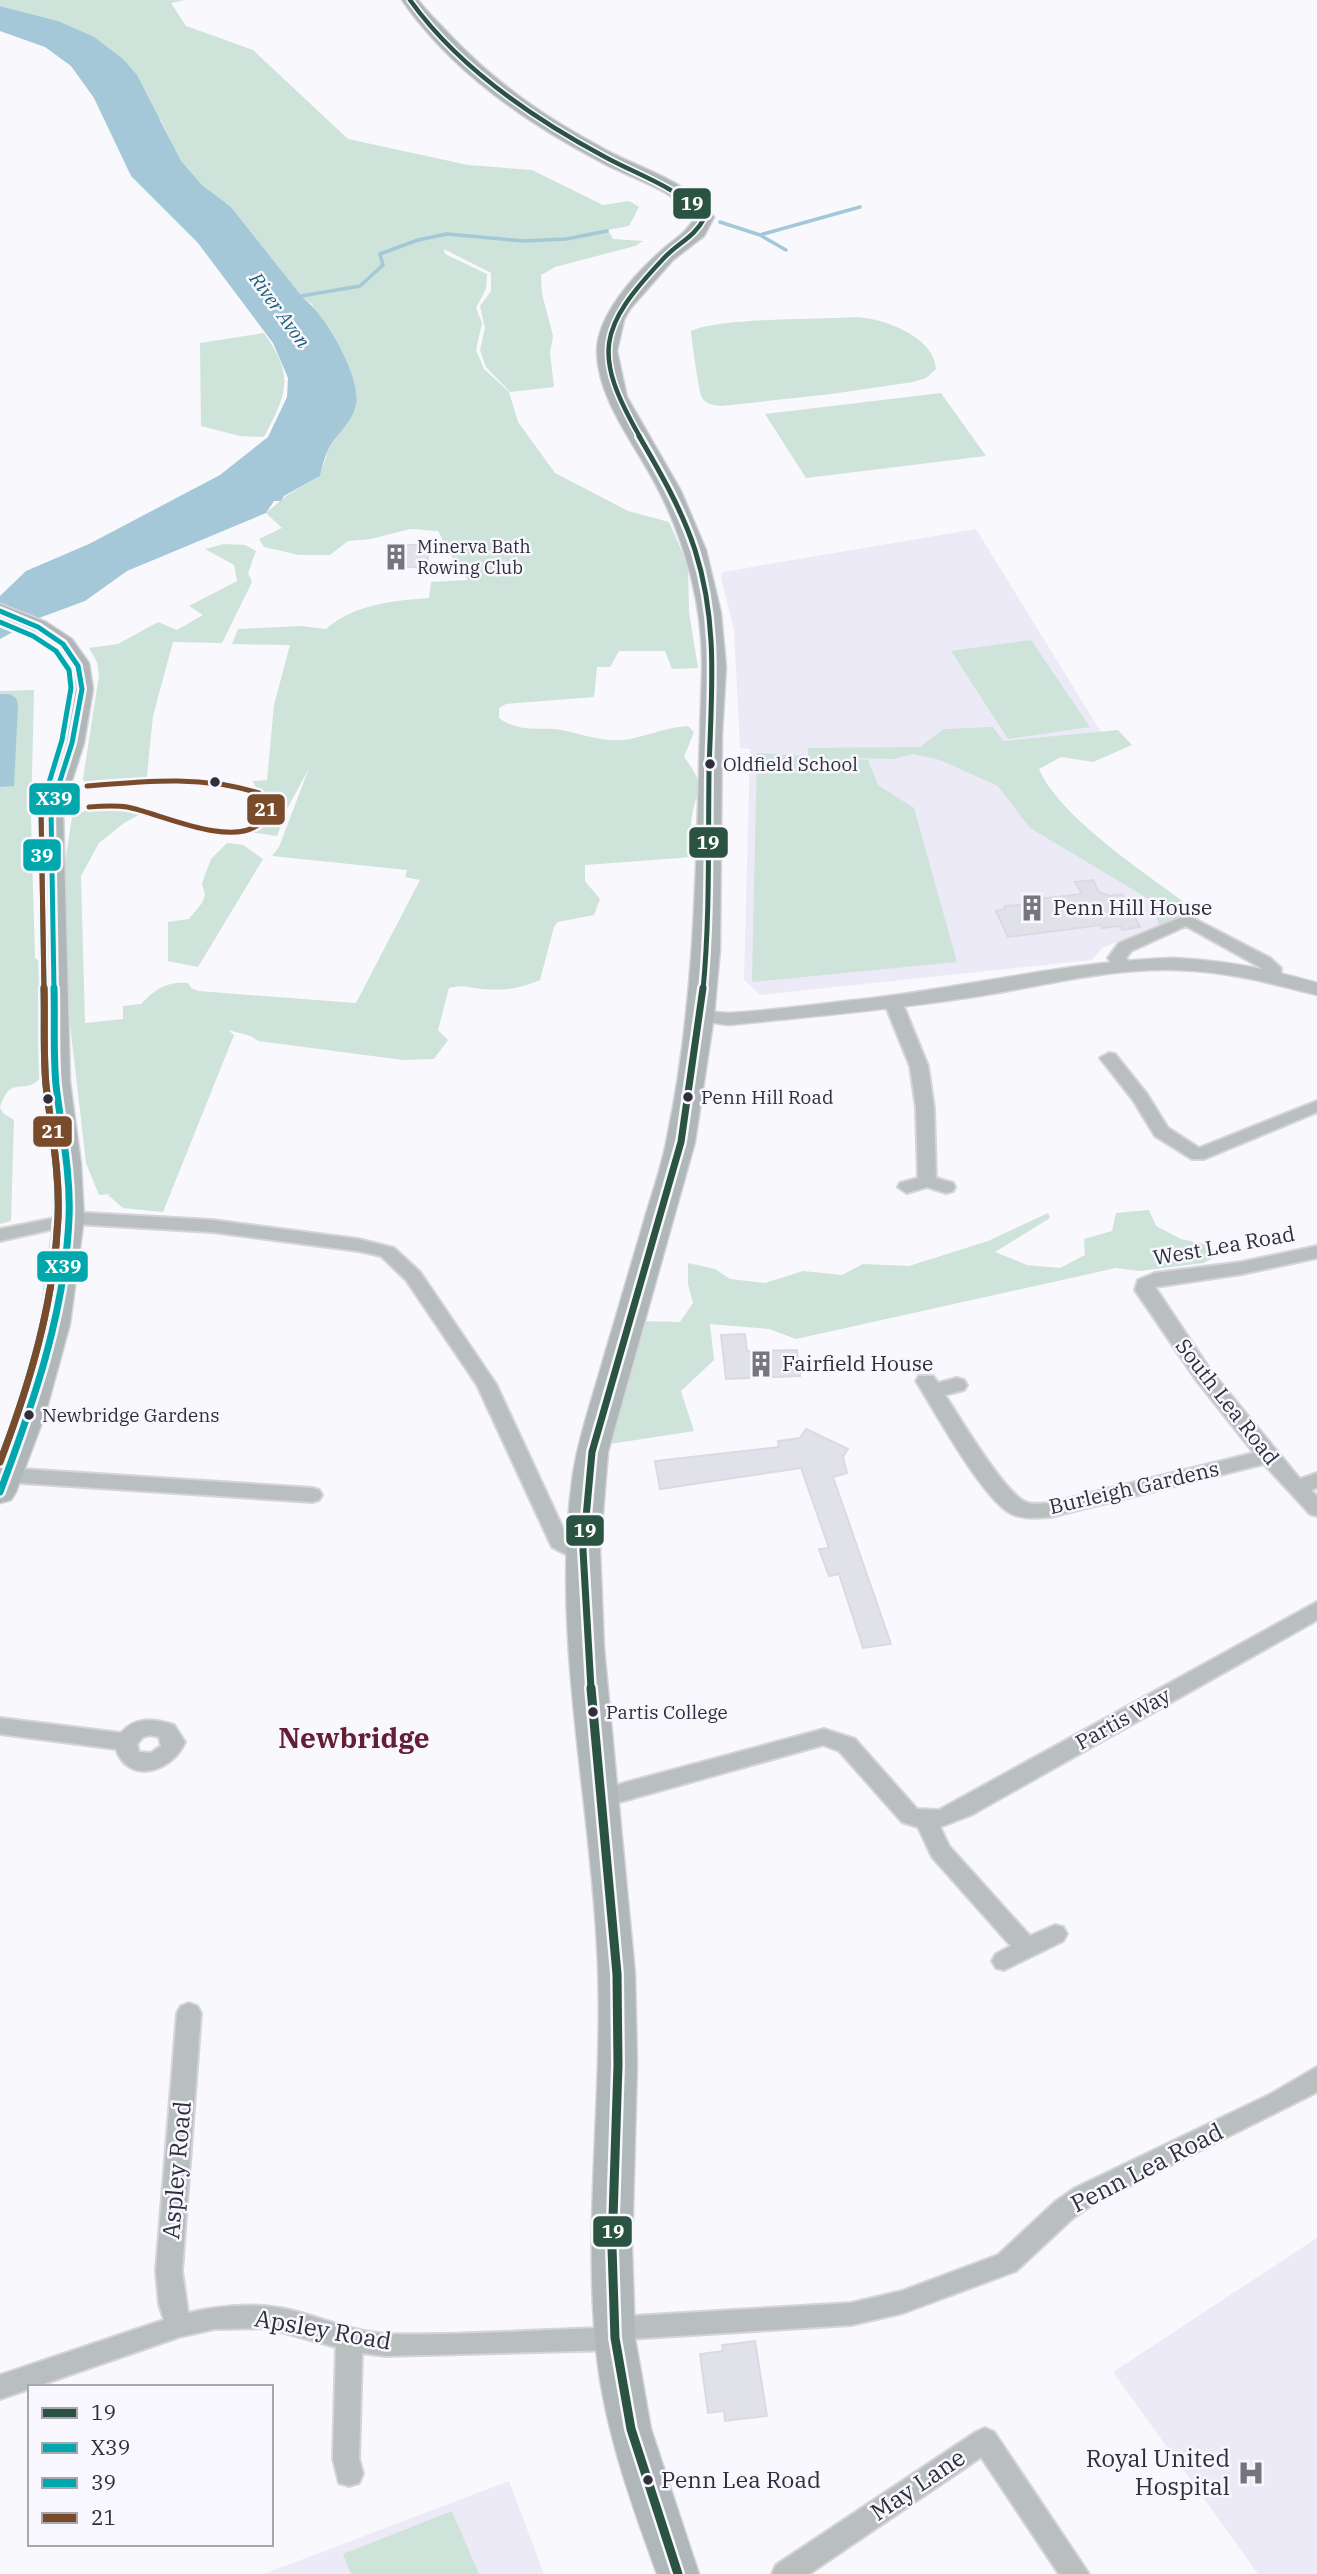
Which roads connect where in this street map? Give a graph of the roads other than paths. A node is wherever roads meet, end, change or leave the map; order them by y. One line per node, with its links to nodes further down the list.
1 (410, 0): 7 (main road)
2 (0, 611): 13 (main road)
3 (1122, 966): 4 (street); 4 (street); 6 (street)
4 (1272, 976): 5 (street)
5 (1317, 989)
6 (893, 1002): 7 (street); 10 (street)
7 (701, 1016): 24 (main road)
8 (1109, 1058): 9 (street)
9 (1317, 1105)
10 (927, 1181): 11 (street); 12 (street)
11 (906, 1187)
12 (946, 1187)
13 (68, 1220): 14 (street); 20 (main road); 24 (street)
14 (0, 1235)
15 (1317, 1252): 16 (street, West Lea Road)
16 (1145, 1290): 18 (street, South Lea Road)
17 (957, 1385): 18 (street, Burleigh Gardens)
18 (1268, 1456): 21 (street, South Lea Road)
19 (1317, 1480): 21 (street)
20 (3, 1484): 22 (street)
21 (1297, 1488): 23 (street, South Lea Road)
22 (312, 1495)
23 (1317, 1509)
24 (582, 1550): 28 (main road)
25 (1317, 1610): 29 (street, Partis Way)
26 (0, 1726): 27 (street)
27 (126, 1742)
28 (602, 1798): 29 (street); 36 (main road)
29 (926, 1820): 31 (street)
30 (1055, 1934): 31 (street)
31 (1027, 1948): 32 (street)
32 (1004, 1961)
33 (190, 2013): 35 (street, Aspley Road)
34 (1317, 2077): 36 (street, Penn Lea Road)
35 (179, 2326): 37 (street, Apsley Road); 38 (street, Apsley Road)
36 (615, 2334): 37 (street, Apsley Road); 40 (main road)
37 (349, 2340): 39 (street)
38 (0, 2387)
39 (349, 2474)
40 (678, 2574)
41 (786, 2574): 42 (street, May Lane)
42 (1075, 2574)

